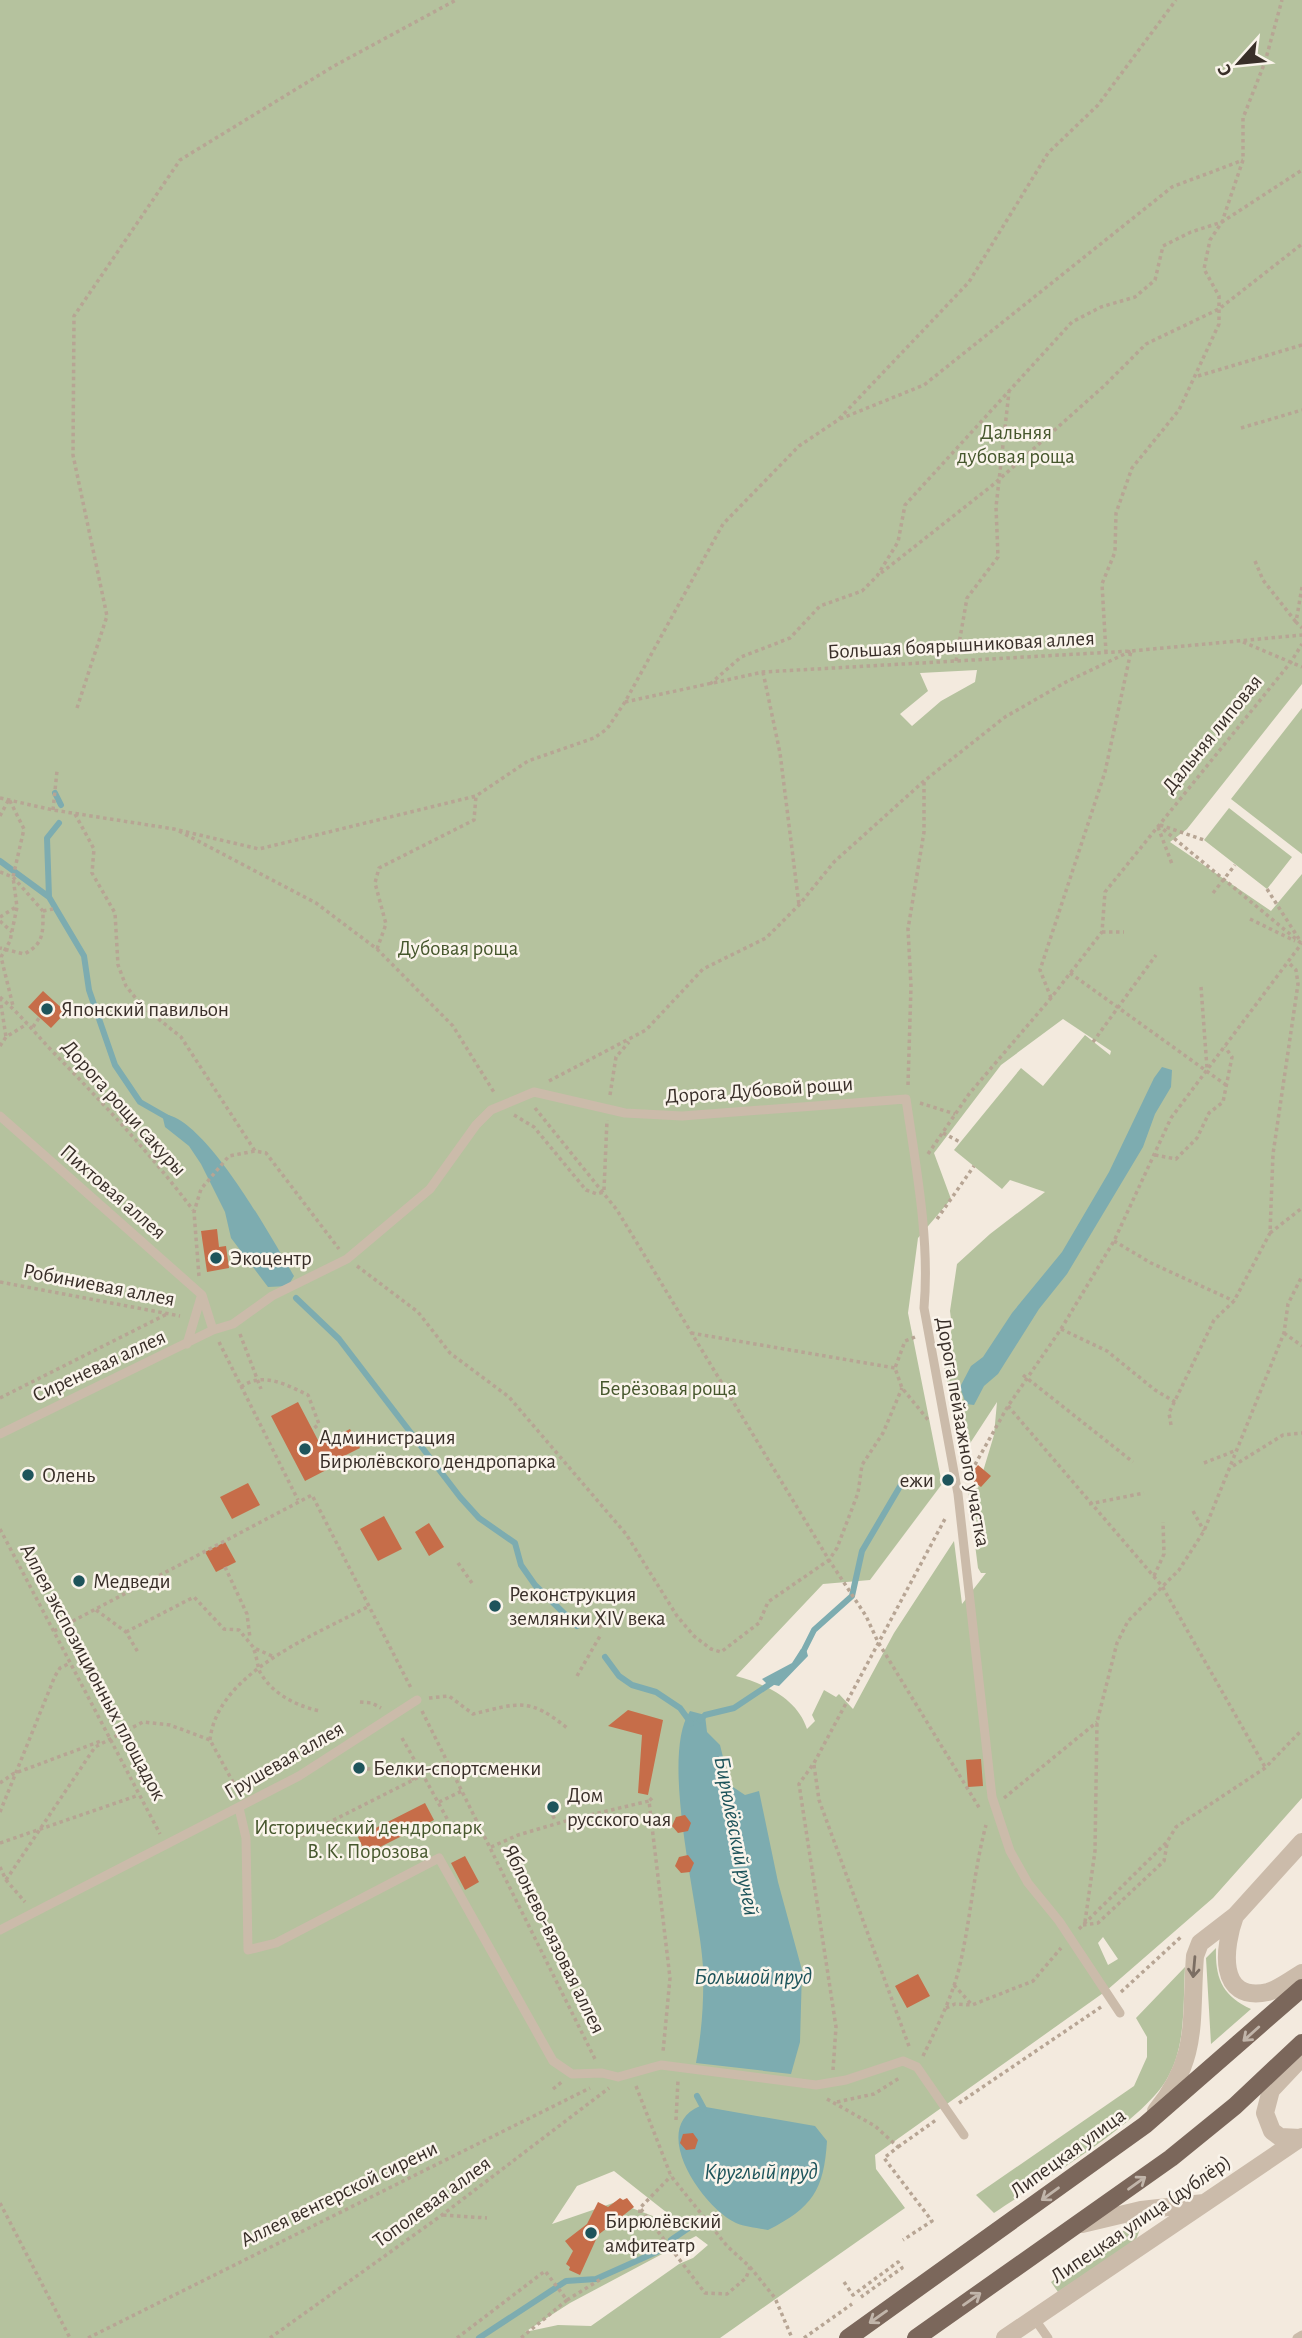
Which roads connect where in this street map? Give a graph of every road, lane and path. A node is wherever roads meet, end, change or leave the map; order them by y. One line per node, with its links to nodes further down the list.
1 (456, 0): 32 (path)
2 (1176, 0): 13 (path)
3 (1282, 0): 4 (path)
4 (1243, 160): 6 (path); 13 (path)
5 (1302, 170): 6 (path)
6 (1222, 222): 8 (path); 11 (path)
7 (1302, 244): 8 (path)
8 (1219, 309): 10 (path); 15 (path)
9 (1302, 345): 10 (path)
10 (1198, 376): 25 (path)
11 (1009, 391): 15 (path); 17 (path)
12 (1302, 410): 14 (path)
13 (838, 420): 31 (path)
14 (1241, 428)
15 (1000, 479): 17 (path); 26 (path)
16 (1255, 561): 19 (path)
17 (877, 576): 30 (path)
18 (1302, 587): 19 (path)
19 (1296, 622): 20 (path)
20 (1302, 628)
21 (1302, 635): 22 (path, Большая боярышниковая аллея)
22 (1241, 641): 24 (path, Большая боярышниковая аллея); 27 (path)
23 (1302, 644): 27 (path, Дальняя липовая)
24 (1131, 651): 25 (path, Большая боярышниковая аллея); 34 (path); 68 (path)
25 (1106, 653): 26 (path, Большая боярышниковая аллея)
26 (956, 661): 29 (path, Большая боярышниковая аллея)
27 (1291, 663): 28 (path); 41 (path, Дальняя липовая)
28 (1302, 667)
29 (763, 672): 30 (path, Большая боярышниковая аллея); 51 (path)
30 (710, 684): 31 (path, Большая боярышниковая аллея)
31 (625, 702): 35 (path)
32 (77, 708)
33 (57, 771): 38 (path)
34 (924, 781): 51 (path); 83 (path)
35 (476, 796): 42 (path); 62 (path)
36 (0, 798): 37 (path)
37 (9, 799): 38 (path); 40 (path); 47 (path)
38 (53, 810): 39 (path)
39 (75, 814): 42 (path); 90 (path)
40 (0, 816)
41 (1157, 825): 43 (path); 44 (path); 48 (path); 58 (path, Дальняя липовая)
42 (174, 829): 62 (path)
43 (1204, 840)
44 (1172, 864)
45 (1235, 865): 48 (path)
46 (0, 872): 47 (path)
47 (14, 876): 52 (path); 54 (path)
48 (1224, 880): 50 (path); 60 (path)
49 (1268, 889): 60 (path)
50 (1213, 893)
51 (799, 905): 75 (path)
52 (17, 907): 55 (path); 57 (path)
53 (53, 909): 54 (path)
54 (43, 911): 61 (path)
55 (0, 919): 57 (path)
56 (1250, 919): 60 (path)
57 (12, 932): 61 (path)
58 (1102, 932): 59 (path); 65 (path)
59 (1124, 932)
60 (1302, 944): 64 (path)
61 (2, 949): 70 (path)
62 (377, 949): 84 (path)
63 (1156, 955): 69 (path)
64 (1289, 962): 78 (path); 97 (path)
65 (1070, 972): 68 (path); 69 (path)
66 (1201, 987): 79 (path)
67 (0, 998): 70 (path, Дорога рощи сакуры); 74 (path)
68 (1051, 998): 86 (path)
69 (1119, 1007): 76 (path); 79 (path)
70 (13, 1008): 72 (path, Дорога рощи сакуры)
71 (39, 1017): 73 (path)
72 (27, 1024): 73 (path, Дорога рощи сакуры); 74 (path)
73 (33, 1027): 96 (path, Дорога рощи сакуры)
74 (6, 1037): 77 (path)
75 (632, 1039): 81 (path); 85 (path)
76 (1093, 1042)
77 (0, 1046)
78 (1225, 1047): 79 (path); 80 (path)
79 (1207, 1070): 80 (path); 91 (path)
80 (1226, 1085): 91 (path)
81 (534, 1092): 82 (lane, Дорога Дубовой рощи); 85 (lane, Дорога Дубовой рощи)
82 (522, 1095): 84 (lane, Дорога Дубовой рощи); 94 (path)
83 (906, 1099): 85 (lane, Дорога Дубовой рощи); 86 (path); 93 (lane, Дорога пейзажного участка)
84 (501, 1104): 94 (path); 100 (lane, Дорога Дубовой рощи)
85 (608, 1110): 94 (path)
86 (955, 1114): 88 (path)
87 (0, 1116): 103 (lane, Пихтовая аллея)
88 (943, 1133): 89 (path); 93 (path)
89 (960, 1142)
90 (255, 1151): 96 (path); 100 (path)
91 (1156, 1155): 99 (path)
92 (974, 1166): 98 (path)
93 (918, 1174): 98 (lane, Дорога пейзажного участка)
94 (604, 1192): 111 (path)
95 (1302, 1208): 97 (path)
96 (194, 1212): 103 (path)
97 (1270, 1233): 104 (path)
98 (922, 1241): 110 (lane, Дорога пейзажного участка)
99 (1114, 1241): 104 (path); 108 (path)
100 (347, 1259): 107 (lane, Сиреневая аллея); 145 (path)
101 (1302, 1276): 112 (path)
102 (0, 1282): 105 (path, Робиниевая аллея)
103 (202, 1295): 109 (lane); 113 (lane)
104 (1234, 1301): 124 (path)
105 (169, 1313): 106 (path, Робиниевая аллея); 123 (path)
106 (193, 1319)
107 (233, 1324): 109 (lane, Сиреневая аллея); 119 (path)
108 (1061, 1329): 118 (path); 124 (path)
109 (213, 1330): 113 (lane, Сиреневая аллея)
110 (927, 1331): 116 (path); 130 (lane, Дорога пейзажного участка)
111 (691, 1333): 116 (path); 145 (path)
112 (1284, 1333): 114 (path); 131 (path)
113 (187, 1344): 129 (lane, Сиреневая аллея)
114 (1302, 1346)
115 (223, 1352): 120 (path)
116 (895, 1368): 121 (path)
117 (1023, 1375): 118 (path)
118 (1027, 1379): 125 (path); 132 (path)
119 (258, 1380): 120 (path); 122 (path); 127 (path)
120 (241, 1387): 137 (path)
121 (902, 1388): 130 (path); 145 (path)
122 (261, 1389)
123 (0, 1398)
124 (1175, 1402): 126 (path)
125 (1008, 1406): 136 (path); 138 (path)
126 (1171, 1425)
127 (312, 1430)
128 (1302, 1433): 134 (path)
129 (0, 1434)
130 (948, 1441): 136 (lane, Дорога пейзажного участка)
131 (1237, 1450): 133 (path); 134 (path)
132 (1133, 1462)
133 (1204, 1462)
134 (1231, 1467): 142 (path)
135 (1144, 1493): 138 (path)
136 (958, 1494): 161 (path); 188 (lane, Дорога пейзажного участка)
137 (298, 1500): 151 (path, Яблонево-вязовая аллея); 152 (path)
138 (1089, 1504): 148 (path)
139 (1193, 1511): 142 (path)
140 (1163, 1522): 148 (path)
141 (0, 1529): 143 (path, Аллея экспозиционных площадок)
142 (1204, 1531): 150 (path)
143 (5, 1538): 144 (path); 153 (path, Аллея экспозиционных площадок)
144 (0, 1542)
145 (829, 1560): 161 (path)
146 (458, 1563): 149 (path)
147 (225, 1567): 160 (path)
148 (1154, 1576): 150 (path)
149 (472, 1583)
150 (1162, 1586): 172 (path); 179 (path)
151 (369, 1606): 164 (path); 168 (path, Яблонево-вязовая аллея)
152 (96, 1610): 157 (path); 158 (path)
153 (43, 1611): 154 (path); 157 (path, Аллея экспозиционных площадок)
154 (37, 1613)
155 (610, 1616): 156 (path)
156 (599, 1628)
157 (54, 1631): 165 (path, Аллея экспозиционных площадок)
158 (126, 1632): 160 (path); 163 (path)
159 (600, 1636): 167 (path)
160 (250, 1640): 162 (path)
161 (878, 1642): 178 (path); 193 (path)
162 (254, 1648): 164 (path); 166 (path)
163 (139, 1654)
164 (274, 1657): 166 (path)
165 (70, 1663): 175 (path, Аллея экспозиционных площадок); 181 (path)
166 (259, 1670): 170 (path); 177 (path)
167 (577, 1676)
168 (417, 1700): 171 (lane, Грушевая аллея); 173 (path); 185 (path, Яблонево-вязовая аллея)
169 (360, 1702): 171 (path)
170 (321, 1711)
171 (389, 1718): 189 (lane, Грушевая аллея)
172 (1097, 1722): 188 (path); 208 (path)
173 (567, 1728)
174 (1302, 1730): 179 (path)
175 (109, 1738): 177 (path); 181 (path); 186 (path, Аллея экспозиционных площадок); 196 (path)
176 (402, 1738): 182 (path)
177 (209, 1740): 189 (path)
178 (814, 1763): 222 (path); 225 (path)
179 (1265, 1768): 198 (path)
180 (367, 1769): 183 (path)
181 (13, 1774): 184 (path); 191 (path)
182 (423, 1775): 183 (path); 187 (path)
183 (414, 1780): 197 (path)
184 (0, 1783)
185 (463, 1791): 187 (path); 201 (path, Яблонево-вязовая аллея)
186 (139, 1795): 195 (path, Аллея экспозиционных площадок); 196 (path)
187 (439, 1802): 194 (path)
188 (995, 1805): 202 (lane, Дорога пейзажного участка)
189 (242, 1806): 210 (lane, Грушевая аллея); 223 (lane)
190 (555, 1811): 192 (path)
191 (0, 1812)
192 (552, 1818)
193 (987, 1821): 202 (path); 213 (path)
194 (450, 1824)
195 (157, 1830)
196 (38, 1831): 200 (path); 205 (path)
197 (302, 1836)
198 (1167, 1842): 208 (path); 208 (path)
199 (1302, 1842): 207 (street)
200 (0, 1843)
201 (491, 1847): 221 (path); 223 (path, Яблонево-вязовая аллея)
202 (1009, 1847): 211 (lane, Дорога пейзажного участка)
203 (0, 1867): 205 (path)
204 (0, 1878): 205 (path)
205 (6, 1880): 206 (path)
206 (24, 1900)
207 (1235, 1916): 212 (street); 232 (street, one-way to 232)
208 (1084, 1923)
209 (1191, 1928): 215 (path)
210 (0, 1930)
211 (1070, 1937): 215 (lane, Дорога пейзажного участка); 216 (path)
212 (1302, 1973)
213 (954, 1985): 216 (path); 217 (path)
214 (1302, 1988): 232 (main road, Липецкая улица, one-way to 232)
215 (1112, 2000): 218 (lane, Дорога пейзажного участка); 229 (path)
216 (972, 2006): 217 (path)
217 (946, 2008): 222 (path)
218 (1119, 2013)
219 (1302, 2043): 244 (main road, one-way to 219)
220 (1302, 2057): 233 (street)
221 (661, 2065): 223 (lane); 225 (lane)
222 (917, 2067): 225 (lane); 228 (path); 229 (lane)
223 (603, 2077): 258 (path, Аллея венгерской сирени)
224 (678, 2079): 230 (path)
225 (832, 2083)
226 (636, 2086): 238 (path)
227 (610, 2088): 242 (path, Тополевая аллея)
228 (837, 2102)
229 (946, 2112): 234 (lane); 236 (path)
230 (676, 2120)
231 (866, 2120): 236 (path)
232 (1145, 2125): 264 (main road, Липецкая улица, one-way to 264)
233 (1272, 2131): 235 (street); 237 (street)
234 (964, 2135)
235 (1302, 2138): 237 (street, Липецкая улица (дублёр))
236 (898, 2147): 246 (path)
237 (1263, 2165): 240 (street, Липецкая улица (дублёр))
238 (671, 2176): 241 (path); 249 (path)
239 (0, 2203): 257 (path)
240 (1208, 2203): 244 (street); 255 (street, Липецкая улица (дублёр))
241 (640, 2208): 245 (path); 247 (path)
242 (442, 2215): 243 (path); 259 (path, Тополевая аллея)
243 (486, 2218)
244 (1082, 2224): 265 (main road, one-way to 244)
245 (639, 2227)
246 (903, 2240)
247 (664, 2241): 248 (path); 249 (path)
248 (652, 2245)
249 (750, 2267): 262 (path)
250 (601, 2280): 253 (path)
251 (844, 2282): 252 (path)
252 (861, 2297)
253 (567, 2300): 260 (path); 261 (path)
254 (852, 2304): 263 (path)
255 (1034, 2318): 266 (street, Липецкая улица (дублёр)); 267 (lane)
256 (1302, 2335): 268 (lane)
257 (69, 2338)
258 (88, 2338)
259 (270, 2338)
260 (457, 2338)
261 (521, 2338)
262 (792, 2338)
263 (804, 2338)
264 (848, 2338)
265 (916, 2338)
266 (1005, 2338)
267 (1048, 2338)
268 (1297, 2338)

